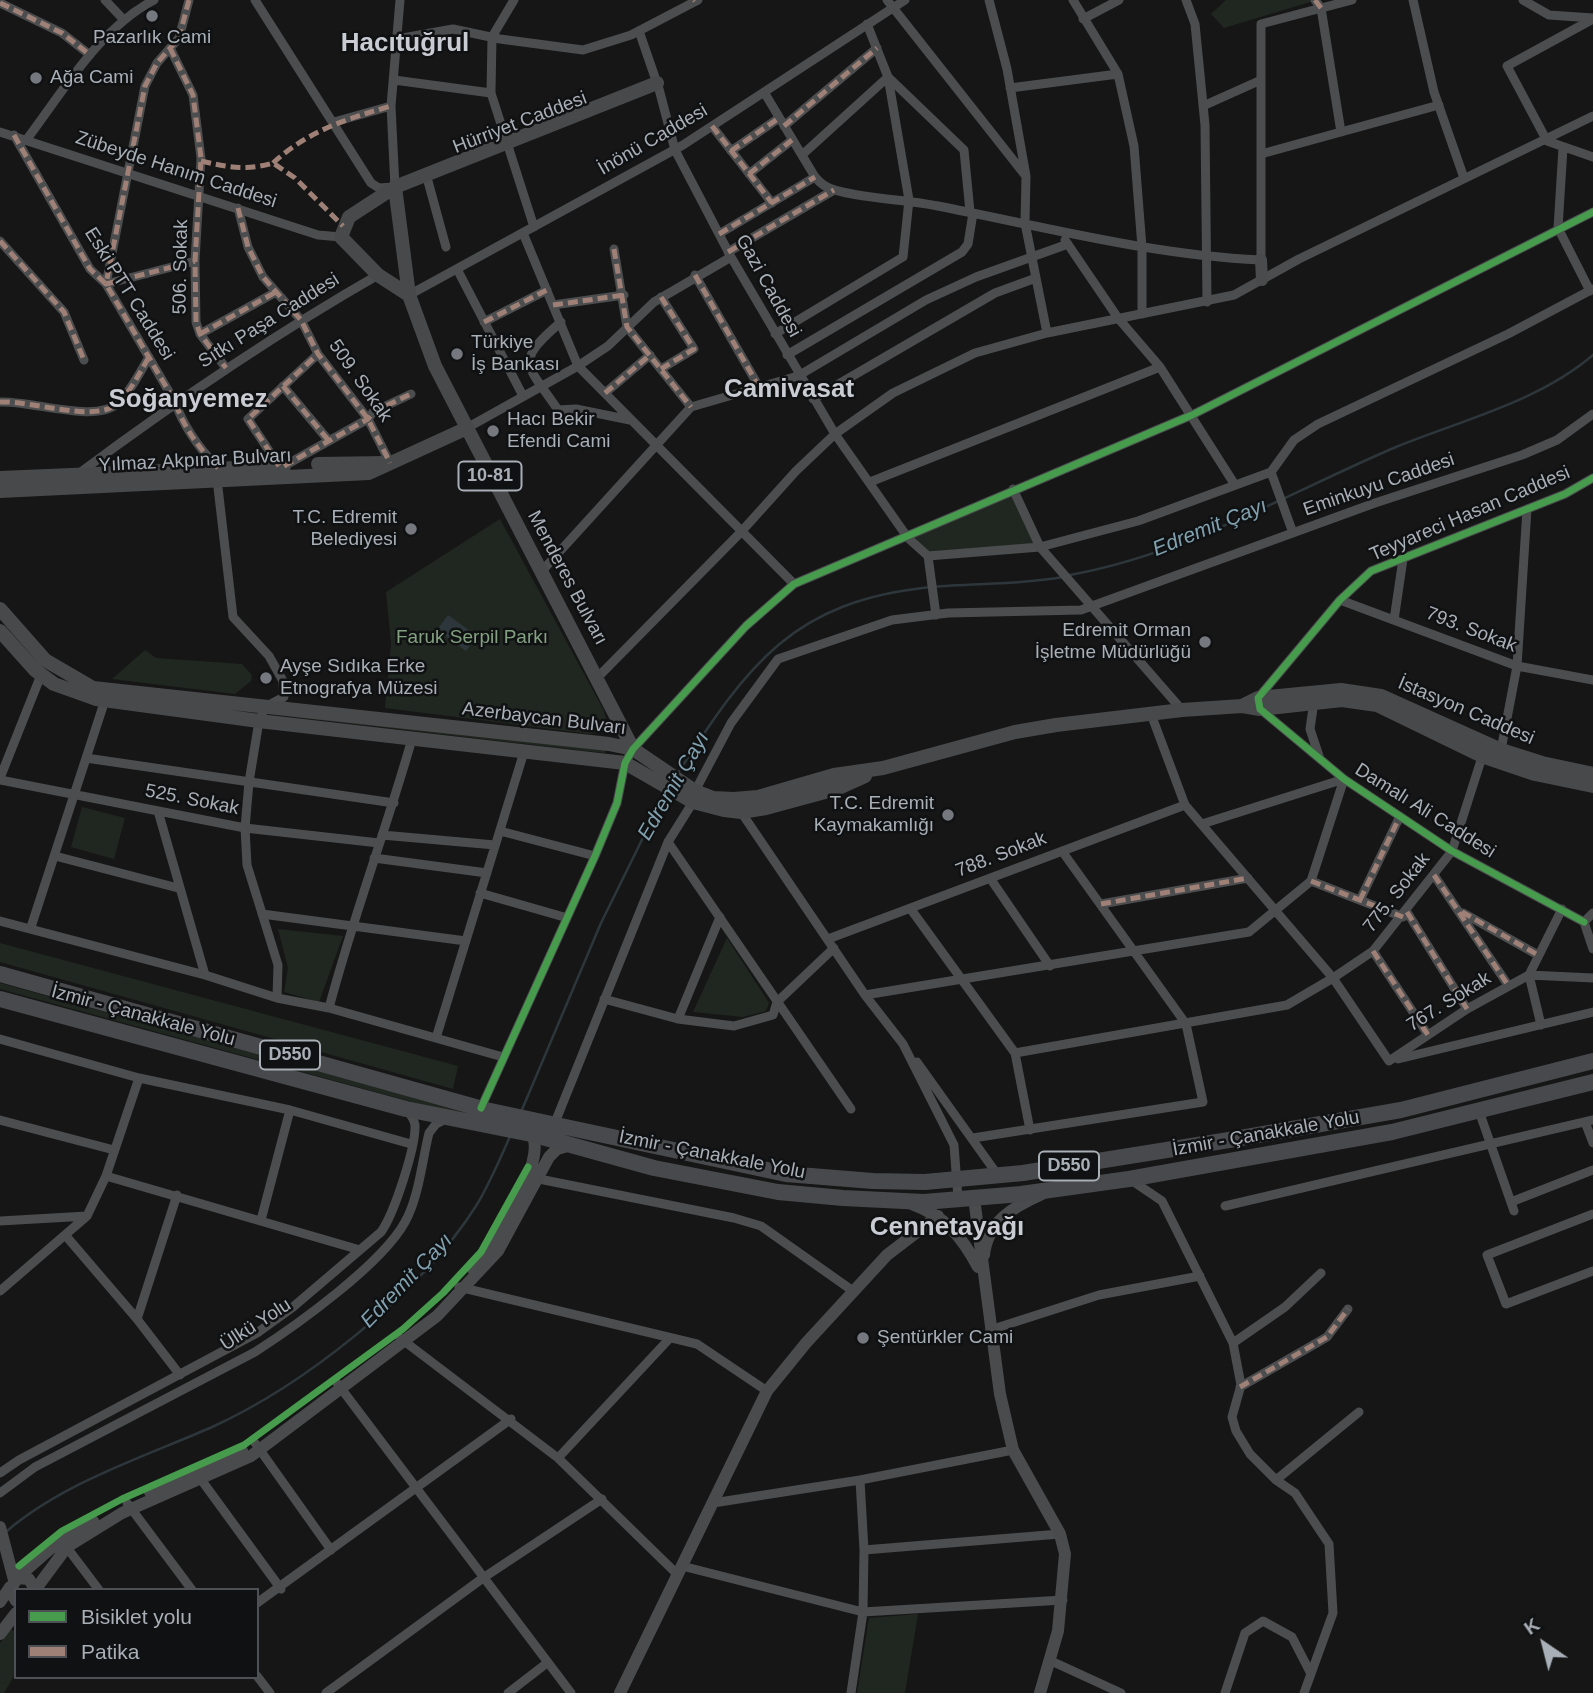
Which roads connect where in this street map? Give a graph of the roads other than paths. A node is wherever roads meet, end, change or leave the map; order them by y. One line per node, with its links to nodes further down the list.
1 (105, 0): 20 (street)
2 (154, 0): 20 (street)
3 (189, 0): 27 (street)
4 (255, 0): 41 (street)
5 (400, 0): 25 (street, 10-81)
6 (514, 0): 24 (street)
7 (696, 0): 23 (street)
8 (905, 0): 17 (street, İnönü Caddesi)
9 (989, 0): 34 (street)
10 (1073, 0): 21 (street)
11 (1119, 0): 21 (street)
12 (1186, 0): 39 (street)
13 (1352, 0): 18 (street)
14 (1413, 0): 37 (street)
15 (1523, 0): 19 (street)
16 (0, 3): 28 (street)
17 (890, 3): 22 (street, İnönü Caddesi); 59 (street)
18 (1318, 4): 32 (street); 45 (street)
19 (1593, 18): 49 (street)
20 (123, 19): 28 (street)
21 (1083, 19): 29 (street)
22 (867, 24): 26 (street); 35 (street, İnönü Caddesi)
23 (639, 31): 24 (street); 33 (street, Gazi Caddesi)
24 (492, 37): 25 (street); 36 (street)
25 (397, 38): 31 (street, 10-81)
26 (877, 47): 30 (street); 42 (street)
27 (170, 48): 57 (street); 65 (street, 506. Sokak)
28 (90, 55): 47 (street)
29 (1118, 74): 34 (street); 81 (street)
30 (888, 77): 55 (street); 66 (street); 69 (street)
31 (394, 80): 36 (street); 38 (street, 10-81)
32 (1261, 80): 39 (street); 54 (street)
33 (658, 86): 50 (main road, Hürriyet Caddesi); 52 (street, Gazi Caddesi)
34 (1010, 88): 59 (street)
35 (764, 92): 42 (street); 43 (street, İnönü Caddesi)
36 (491, 93): 50 (street)
37 (1439, 105): 45 (street); 62 (street)
38 (391, 106): 41 (street); 63 (street, 10-81)
39 (1203, 106): 85 (street)
40 (1593, 116): 49 (street)
41 (334, 122): 63 (street)
42 (781, 122): 48 (street); 53 (street)
43 (712, 126): 52 (street, İnönü Caddesi); 53 (street)
44 (0, 132): 46 (street, Zübeyde Hanım Caddesi)
45 (1341, 132): 54 (street)
46 (14, 135): 47 (street, Zübeyde Hanım Caddesi); 93 (street, Eski PTT Caddesi)
47 (27, 139): 57 (street, Zübeyde Hanım Caddesi)
48 (792, 140): 55 (street); 58 (street)
49 (1547, 141): 51 (street); 62 (street)
50 (508, 146): 60 (main road, Hürriyet Caddesi); 72 (street)
51 (1563, 148): 56 (street); 73 (street)
52 (675, 150): 72 (street, İnönü Caddesi); 76 (street, Gazi Caddesi)
53 (731, 151): 58 (street)
54 (1261, 154): 86 (street)
55 (802, 155): 61 (street)
56 (1593, 157)
57 (128, 174): 65 (street, Zübeyde Hanım Caddesi); 93 (street)
58 (749, 174): 67 (street)
59 (1026, 176): 71 (street)
60 (427, 177): 63 (main road, Hürriyet Caddesi); 80 (street)
61 (815, 177): 64 (street); 67 (street)
62 (1464, 178): 92 (street)
63 (395, 190): 77 (main road, Hürriyet Caddesi); 97 (main road, Menderes Bulvarı / 10-81)
64 (834, 190): 66 (street); 83 (street)
65 (200, 199): 68 (street, Zübeyde Hanım Caddesi); 87 (street, 506. Sokak)
66 (909, 200): 69 (street); 109 (street)
67 (772, 203): 76 (street)
68 (238, 208): 77 (street, Zübeyde Hanım Caddesi); 96 (street, 509. Sokak)
69 (972, 212): 71 (street); 113 (street)
70 (1593, 212): 73 (street)
71 (1025, 223): 74 (street); 84 (street)
72 (534, 227): 75 (street, İnönü Caddesi)
73 (1558, 228): 95 (street); 132 (street)
74 (1059, 230): 79 (street); 81 (street)
75 (523, 233): 88 (street, İnönü Caddesi); 94 (street)
76 (719, 234): 83 (street, Gazi Caddesi)
77 (341, 237): 89 (main road)
78 (0, 241): 115 (street)
79 (1068, 244): 84 (street); 103 (street)
80 (446, 247)
81 (1142, 247): 85 (street); 102 (street)
82 (614, 249): 98 (street)
83 (729, 254): 90 (street); 109 (street, Gazi Caddesi)
84 (1031, 255): 91 (street); 120 (street)
85 (1206, 257): 86 (street); 100 (street)
86 (1261, 260): 92 (street)
87 (195, 261): 93 (street); 108 (street, 506. Sokak)
88 (457, 269): 97 (street, İnönü Caddesi); 105 (street)
89 (377, 275): 97 (main road); 104 (street, Sıtkı Paşa Caddesi)
90 (695, 275): 99 (street); 123 (street)
91 (1036, 278): 110 (street); 127 (street)
92 (1262, 279): 100 (street)
93 (106, 284): 114 (street, Eski PTT Caddesi)
94 (547, 290): 101 (street); 105 (street)
95 (1592, 290): 141 (street)
96 (276, 292): 104 (street, 509. Sokak); 108 (street)
97 (409, 295): 135 (main road, Menderes Bulvarı / 10-81)
98 (624, 295): 101 (street); 107 (street)
99 (661, 297): 107 (street); 119 (street)
100 (1207, 302): 102 (street)
101 (553, 305): 106 (street)
102 (1142, 314): 103 (street)
103 (1118, 318): 110 (street); 117 (street)
104 (300, 320): 111 (street, 509. Sokak); 118 (street, Sıtkı Paşa Caddesi)
105 (484, 322): 126 (street)
106 (561, 323): 116 (street); 122 (street)
107 (627, 327): 112 (street); 116 (street)
108 (200, 334): 118 (street, 506. Sokak)
109 (775, 334): 113 (street, Gazi Caddesi)
110 (1047, 334): 136 (street)
111 (318, 354): 121 (street); 133 (street, 509. Sokak)
112 (650, 355): 119 (street); 124 (street)
113 (787, 355): 120 (street, Gazi Caddesi)
114 (149, 357): 128 (street); 129 (street, Eski PTT Caddesi)
115 (84, 360)
116 (578, 366): 122 (street); 124 (street)
117 (1160, 367): 132 (street); 146 (street)
118 (226, 368): 129 (street, Sıtkı Paşa Caddesi)
119 (660, 369): 130 (street)
120 (798, 376): 123 (street); 127 (street, Gazi Caddesi)
121 (283, 386): 137 (street); 140 (street)
122 (542, 386): 126 (street); 134 (street)
123 (759, 387): 130 (street)
124 (605, 393): 134 (street)
125 (411, 394): 133 (street)
126 (523, 396): 135 (street)
127 (813, 399): 136 (street, Gazi Caddesi)
128 (0, 402)
129 (175, 402): 142 (street, Eski PTT Caddesi); 143 (street, Sıtkı Paşa Caddesi)
130 (691, 407): 138 (street)
131 (1593, 414): 152 (street, Eminkuyu Caddesi)
132 (1192, 415): 147 (street); 148 (street)
133 (368, 419): 137 (street); 139 (street, 509. Sokak)
134 (631, 420): 138 (street)
135 (465, 429): 139 (main road, Yılmaz Akpınar Bulvarı); 157 (main road, Menderes Bulvarı / 10-81)
136 (835, 435): 146 (street, Gazi Caddesi); 151 (street)
137 (329, 441): 140 (street)
138 (657, 445): 151 (street); 157 (street)
139 (390, 463): 140 (main road, Yılmaz Akpınar Bulvarı); 142 (main road, Yılmaz Akpınar Bulvarı)
140 (282, 466): 142 (main road, Yılmaz Akpınar Bulvarı)
141 (1271, 472): 147 (street); 152 (street)
142 (218, 473): 143 (main road, Yılmaz Akpınar Bulvarı); 149 (main road, Yılmaz Akpınar Bulvarı); 173 (street)
143 (78, 474): 144 (main road, Yılmaz Akpınar Bulvarı)
144 (0, 478)
145 (1593, 478): 150 (street, Teyyareci Hasan Caddesi)
146 (870, 482): 153 (street, Gazi Caddesi)
147 (1235, 485): 154 (street)
148 (1013, 489): 153 (street); 154 (street)
149 (0, 491)
150 (1527, 509): 156 (street, Teyyareci Hasan Caddesi); 165 (street)
151 (741, 532): 158 (street); 167 (street)
152 (1293, 533): 160 (street, Eminkuyu Caddesi)
153 (908, 538): 155 (street, Gazi Caddesi); 158 (street)
154 (1040, 547): 155 (street); 160 (street)
155 (928, 556): 162 (street)
156 (1403, 559): 159 (street, Teyyareci Hasan Caddesi); 163 (street)
157 (541, 572): 167 (main road, Menderes Bulvarı / 10-81)
158 (794, 584): 176 (street)
159 (1340, 600): 163 (street, 793. Sokak); 171 (street, Teyyareci Hasan Caddesi)
160 (1088, 602): 162 (street, Eminkuyu Caddesi); 172 (street)
161 (0, 609): 173 (main road, Azerbaycan Bulvarı)
162 (936, 615): 189 (street, Eminkuyu Caddesi)
163 (1394, 620): 165 (street, 793. Sokak)
164 (0, 631): 166 (main road, Azerbaycan Bulvarı)
165 (1517, 666): 168 (street, 793. Sokak); 178 (street)
166 (41, 674): 170 (main road, Azerbaycan Bulvarı); 185 (street)
167 (598, 677): 176 (main road, Menderes Bulvarı / 10-81)
168 (1593, 680)
169 (1315, 697): 171 (main road, İstasyon Caddesi); 177 (main road, İstasyon Caddesi); 181 (street)
170 (105, 700): 173 (main road, Azerbaycan Bulvarı); 180 (street)
171 (1259, 704): 172 (main road, İstasyon Caddesi); 181 (street, Damalı Ali Caddesi)
172 (1182, 710): 174 (main road, İstasyon Caddesi)
173 (262, 714): 175 (main road, Azerbaycan Bulvarı); 176 (main road, Azerbaycan Bulvarı); 187 (street)
174 (1152, 714): 192 (street); 193 (main road, İstasyon Caddesi)
175 (412, 739): 179 (main road, Azerbaycan Bulvarı); 191 (street)
176 (633, 749): 182 (street); 183 (main road, Azerbaycan Bulvarı)
177 (1484, 750): 178 (main road, İstasyon Caddesi); 188 (main road, İstasyon Caddesi); 202 (street, 775. Sokak)
178 (1500, 750): 184 (main road, İstasyon Caddesi)
179 (524, 752): 182 (main road, Azerbaycan Bulvarı); 198 (street)
180 (86, 758): 187 (street); 190 (street)
181 (1321, 760): 186 (street, Damalı Ali Caddesi)
182 (625, 763): 183 (main road, Azerbaycan Bulvarı); 205 (street)
183 (647, 768): 189 (main road)
184 (1593, 774)
185 (0, 779): 190 (street, 525. Sokak)
186 (1344, 779): 195 (street, Damalı Ali Caddesi); 196 (street); 211 (street)
187 (249, 782): 191 (street); 197 (street)
188 (1593, 786)
189 (690, 794): 193 (main road, İstasyon Caddesi); 200 (street, Eminkuyu Caddesi)
190 (75, 795): 194 (street, 525. Sokak); 204 (street)
191 (394, 803): 199 (street)
192 (1185, 805): 196 (street); 203 (street, 788. Sokak)
193 (737, 806): 230 (street)
194 (158, 811): 197 (street, 525. Sokak); 212 (street)
195 (1400, 816): 202 (street, Damalı Ali Caddesi); 214 (street)
196 (1202, 824): 210 (street)
197 (245, 828): 199 (street, 525. Sokak); 221 (street)
198 (500, 831): 201 (street); 205 (street)
199 (381, 839): 201 (street, 525. Sokak); 206 (street)
200 (668, 842): 223 (street); 246 (street, Eminkuyu Caddesi)
201 (495, 845): 207 (street)
202 (1452, 850): 208 (street, 775. Sokak); 217 (street, Damalı Ali Caddesi)
203 (1062, 851): 209 (street, 788. Sokak); 215 (street)
204 (55, 856): 212 (street); 228 (street)
205 (595, 856): 224 (street)
206 (374, 858): 207 (street); 227 (street)
207 (487, 873): 213 (street)
208 (1434, 875): 219 (street); 222 (street, 775. Sokak)
209 (990, 878): 216 (street, 788. Sokak); 235 (street)
210 (1248, 878): 215 (street); 218 (street)
211 (1311, 881): 214 (street); 218 (street)
212 (178, 888): 237 (street)
213 (480, 893): 224 (street); 229 (street)
214 (1360, 900): 222 (street)
215 (1101, 904): 233 (street)
216 (910, 908): 230 (street, 788. Sokak); 241 (street)
217 (1562, 909): 226 (street, Damalı Ali Caddesi); 234 (street)
218 (1276, 911): 233 (street); 239 (street)
219 (1460, 911): 234 (street); 242 (street)
220 (1593, 913): 226 (street)
221 (262, 914): 227 (street); 244 (street)
222 (1405, 914): 232 (street, 775. Sokak); 249 (street)
223 (720, 917): 247 (street); 251 (street)
224 (564, 918): 259 (street)
225 (0, 921): 228 (street)
226 (1584, 922): 231 (street)
227 (351, 926): 229 (street); 248 (street)
228 (30, 927): 237 (street)
229 (466, 941): 255 (street)
230 (831, 943): 243 (street); 247 (street)
231 (1593, 949)
232 (1373, 951): 239 (street, 775. Sokak); 254 (street)
233 (1135, 953): 235 (street); 252 (street)
234 (1538, 955): 238 (street)
235 (1050, 966): 241 (street)
236 (0, 974): 268 (highway, İzmir - Çanakkale Yolu / D550)
237 (205, 975): 244 (street)
238 (1529, 975): 240 (street, 767. Sokak); 242 (street, 767. Sokak); 253 (street)
239 (1333, 978): 252 (street, 775. Sokak); 260 (street)
240 (1593, 978)
241 (963, 980): 243 (street); 258 (street)
242 (1508, 985): 249 (street, 767. Sokak)
243 (865, 995): 257 (street)
244 (277, 998): 248 (street)
245 (0, 999): 264 (highway, İzmir - Çanakkale Yolu)
246 (604, 999): 251 (street); 272 (street, Eminkuyu Caddesi)
247 (776, 1002): 251 (street); 265 (street)
248 (330, 1008): 255 (street)
249 (1467, 1009): 254 (street, 767. Sokak)
250 (1593, 1012): 253 (street)
251 (678, 1019)
252 (1186, 1024): 258 (street, 775. Sokak); 273 (street)
253 (1541, 1025): 260 (street)
254 (1428, 1035): 260 (street, 767. Sokak)
255 (436, 1038): 259 (street)
256 (0, 1039): 262 (street)
257 (903, 1044): 274 (street); 284 (street)
258 (1015, 1054): 273 (street)
259 (503, 1057): 268 (street)
260 (1389, 1061)
261 (1593, 1061): 281 (highway, İzmir - Çanakkale Yolu / D550)
262 (139, 1078): 266 (street); 279 (street)
263 (1593, 1082): 267 (highway, İzmir - Çanakkale Yolu)
264 (406, 1109): 269 (highway, İzmir - Çanakkale Yolu); 276 (street, Ülkü Yolu)
265 (851, 1109)
266 (290, 1110): 276 (street); 295 (street)
267 (1479, 1111): 277 (street); 285 (highway, İzmir - Çanakkale Yolu)
268 (480, 1113): 269 (highway, İzmir - Çanakkale Yolu); 272 (highway, İzmir - Çanakkale Yolu / D550)
269 (453, 1117): 326 (street, Ülkü Yolu)
270 (0, 1120): 279 (street)
271 (1589, 1121): 275 (street); 277 (street)
272 (539, 1128): 278 (highway, İzmir - Çanakkale Yolu); 283 (street); 284 (highway, İzmir - Çanakkale Yolu / D550)
273 (1030, 1130): 274 (street)
274 (973, 1138): 281 (street)
275 (1593, 1143)
276 (411, 1144): 298 (street, Ülkü Yolu)
277 (1489, 1144): 280 (street); 291 (street)
278 (571, 1145): 283 (street); 290 (highway, İzmir - Çanakkale Yolu)
279 (114, 1150): 282 (street)
280 (1593, 1170)
281 (998, 1174): 284 (highway, İzmir - Çanakkale Yolu / D550); 288 (street)
282 (106, 1176): 287 (street); 293 (street)
283 (532, 1178): 303 (street); 305 (street)
284 (959, 1178): 289 (street)
285 (1129, 1179): 286 (highway, İzmir - Çanakkale Yolu); 302 (street)
286 (1054, 1190): 288 (highway, İzmir - Çanakkale Yolu); 300 (street)
287 (177, 1195): 295 (street); 307 (street)
288 (995, 1196): 289 (highway, İzmir - Çanakkale Yolu)
289 (966, 1198): 290 (highway, İzmir - Çanakkale Yolu); 300 (street)
290 (902, 1201): 294 (street)
291 (1225, 1206)
292 (1593, 1214): 299 (street)
293 (87, 1216): 296 (street); 297 (street)
294 (938, 1216): 300 (street); 305 (street)
295 (261, 1220): 298 (street)
296 (0, 1222)
297 (66, 1236): 304 (street); 307 (street)
298 (360, 1250): 312 (street, Ülkü Yolu)
299 (1593, 1271)
300 (982, 1273): 308 (street)
301 (1321, 1273): 311 (street)
302 (1200, 1276): 308 (street); 311 (street)
303 (461, 1288): 309 (street); 310 (street)
304 (0, 1291)
305 (853, 1291): 315 (street)
306 (1348, 1309): 314 (street)
307 (137, 1319): 312 (street)
308 (990, 1330): 319 (street)
309 (670, 1338): 315 (street); 320 (street)
310 (402, 1339): 313 (street); 317 (street)
311 (1233, 1343): 314 (street)
312 (180, 1375): 321 (street, Ülkü Yolu)
313 (339, 1385): 318 (street); 325 (street)
314 (1240, 1387): 324 (street)
315 (767, 1391): 328 (street)
316 (1359, 1412): 324 (street)
317 (510, 1419): 320 (street); 325 (street)
318 (257, 1446): 322 (street); 333 (street)
319 (1013, 1450): 323 (street); 331 (street)
320 (558, 1458): 327 (street)
321 (0, 1473)
322 (197, 1475): 329 (street); 343 (street)
323 (860, 1480): 328 (street); 334 (street)
324 (1276, 1480): 352 (street)
325 (417, 1490): 333 (street); 336 (street)
326 (0, 1493)
327 (602, 1499): 335 (street); 336 (street)
328 (713, 1503): 335 (street)
329 (129, 1506): 332 (street); 342 (street)
330 (0, 1527): 337 (street)
331 (1060, 1534): 334 (street); 344 (street)
332 (65, 1544): 337 (street); 340 (street); 341 (street)
333 (331, 1550): 343 (street)
334 (864, 1550): 347 (street)
335 (680, 1571): 347 (street); 358 (street)
336 (483, 1578): 351 (street); 355 (street)
337 (13, 1579): 338 (street); 339 (street); 345 (street)
338 (14, 1588)
339 (34, 1588)
340 (36, 1588)
341 (98, 1588)
342 (190, 1588)
343 (281, 1589): 346 (street)
344 (1063, 1600): 347 (street); 350 (street)
345 (0, 1602)
346 (259, 1602)
347 (863, 1612): 359 (street)
348 (14, 1616): 349 (street)
349 (0, 1634)
350 (1049, 1660): 360 (street); 361 (street)
351 (547, 1662): 356 (street); 357 (street)
352 (1311, 1674): 362 (street); 363 (street)
353 (259, 1679): 354 (street)
354 (270, 1693)
355 (326, 1693)
356 (508, 1693)
357 (571, 1693)
358 (620, 1693)
359 (851, 1693)
360 (1040, 1693)
361 (1121, 1693)
362 (1225, 1693)
363 (1304, 1693)

